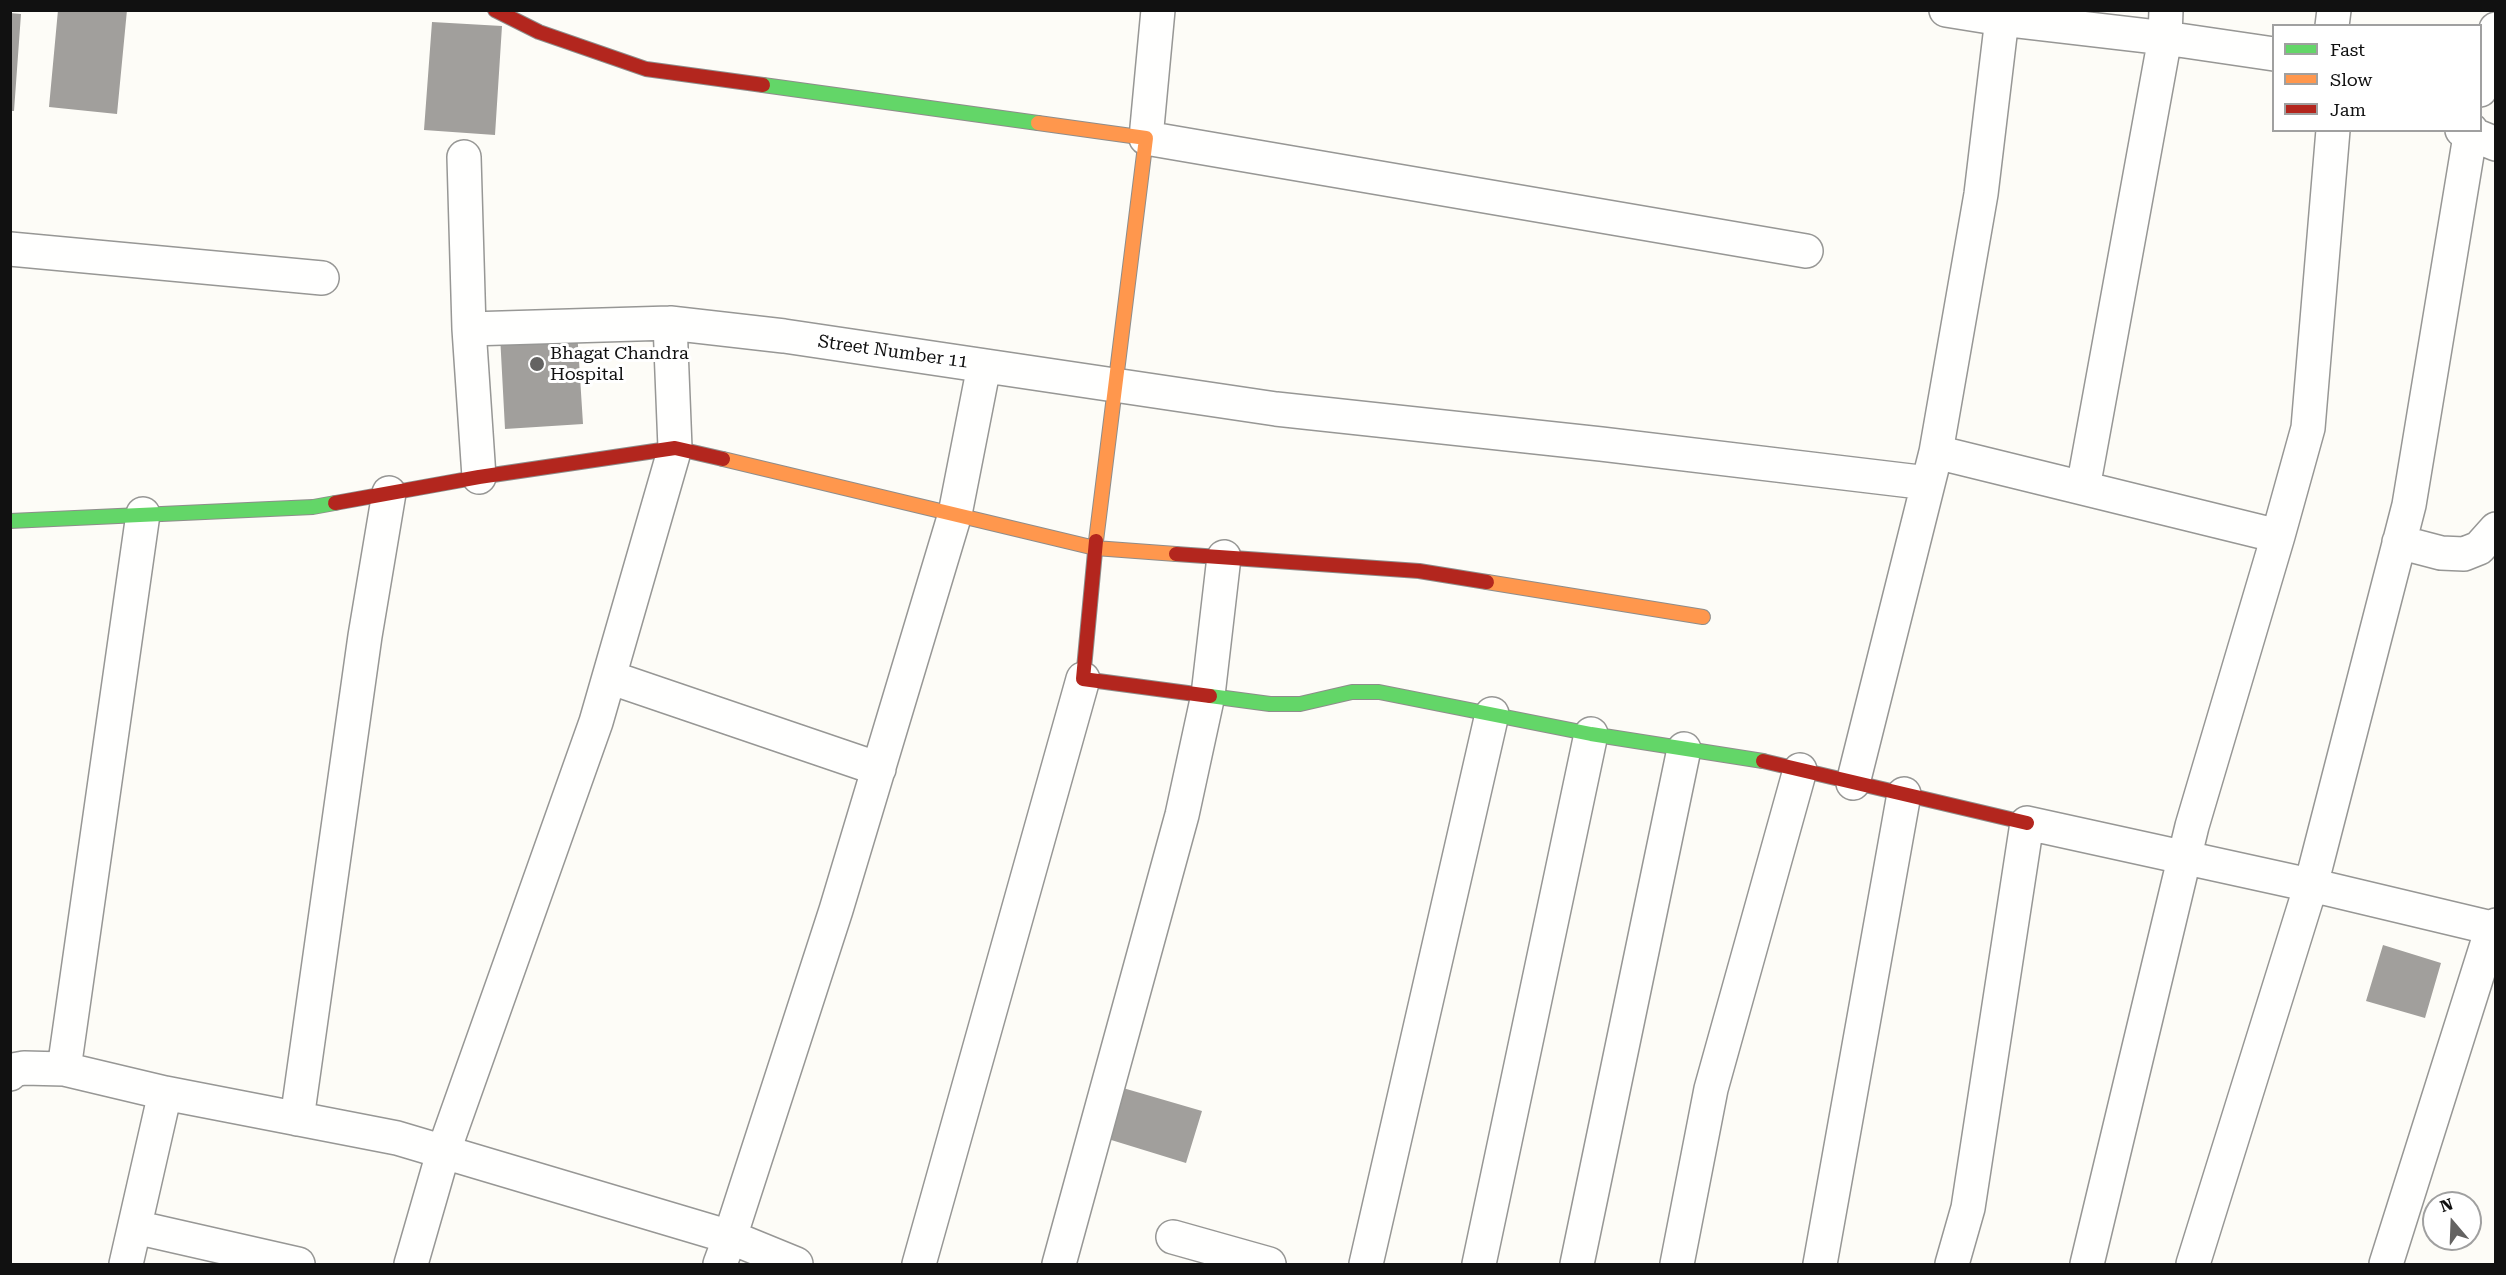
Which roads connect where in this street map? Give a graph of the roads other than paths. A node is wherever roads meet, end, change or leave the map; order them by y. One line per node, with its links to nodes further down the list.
1 (495, 10): 11 (street)
2 (1158, 10): 11 (street)
3 (1946, 10): 4 (street)
4 (2002, 15): 5 (street); 21 (street)
5 (2166, 24): 7 (street); 23 (street)
6 (2496, 29): 8 (street)
7 (2272, 53)
8 (2482, 86)
9 (2333, 132): 29 (street)
10 (2474, 135): 30 (street)
11 (1146, 138): 14 (street); 19 (street)
12 (464, 157): 17 (street)
13 (10, 249): 15 (street)
14 (1806, 251)
15 (322, 278)
16 (670, 323): 17 (street, Street Number 11); 18 (street, Street Number 11); 20 (street)
17 (469, 329): 22 (street)
18 (984, 366): 19 (street, Street Number 11); 26 (street)
19 (1116, 386): 21 (street, Street Number 11); 31 (street)
20 (675, 448): 22 (street); 26 (street); 34 (street)
21 (1932, 467): 23 (street, Street Number 11); 42 (street)
22 (479, 477): 24 (street)
23 (2083, 488): 29 (street, Street Number 11)
24 (388, 493): 25 (street); 51 (street)
25 (143, 514): 27 (street); 48 (street)
26 (955, 514): 31 (street); 40 (street)
27 (10, 521)
28 (2496, 529): 30 (street)
29 (2278, 536): 45 (street)
30 (2399, 542): 46 (street)
31 (1095, 548): 32 (street); 35 (street)
32 (1224, 557): 33 (street); 36 (street)
33 (1703, 617)
34 (609, 678): 40 (street); 52 (street)
35 (1083, 679): 36 (street); 60 (street)
36 (1208, 695): 37 (street); 61 (street)
37 (1492, 714): 38 (street); 63 (street)
38 (1591, 735): 39 (street); 64 (street)
39 (1684, 749): 41 (street); 65 (street)
40 (879, 769): 55 (street)
41 (1800, 770): 42 (street); 66 (street)
42 (1853, 783): 43 (street)
43 (1904, 794): 44 (street); 67 (street)
44 (2027, 823): 45 (street); 68 (street)
45 (2185, 858): 46 (street); 69 (street)
46 (2311, 885): 47 (street); 70 (street)
47 (2495, 928): 71 (street)
48 (64, 1069): 49 (street); 50 (street)
49 (10, 1074)
50 (165, 1093): 51 (street); 53 (street)
51 (297, 1119): 52 (street)
52 (442, 1153): 55 (street); 58 (street)
53 (135, 1227): 56 (street); 57 (street)
54 (1173, 1237): 62 (street)
55 (725, 1251): 59 (street)
56 (126, 1264)
57 (298, 1264)
58 (411, 1264)
59 (796, 1264)
60 (919, 1264)
61 (1059, 1264)
62 (1269, 1264)
63 (1366, 1264)
64 (1479, 1264)
65 (1577, 1264)
66 (1677, 1264)
67 (1820, 1264)
68 (1952, 1264)
69 (2087, 1264)
70 (2193, 1264)
71 (2386, 1264)

